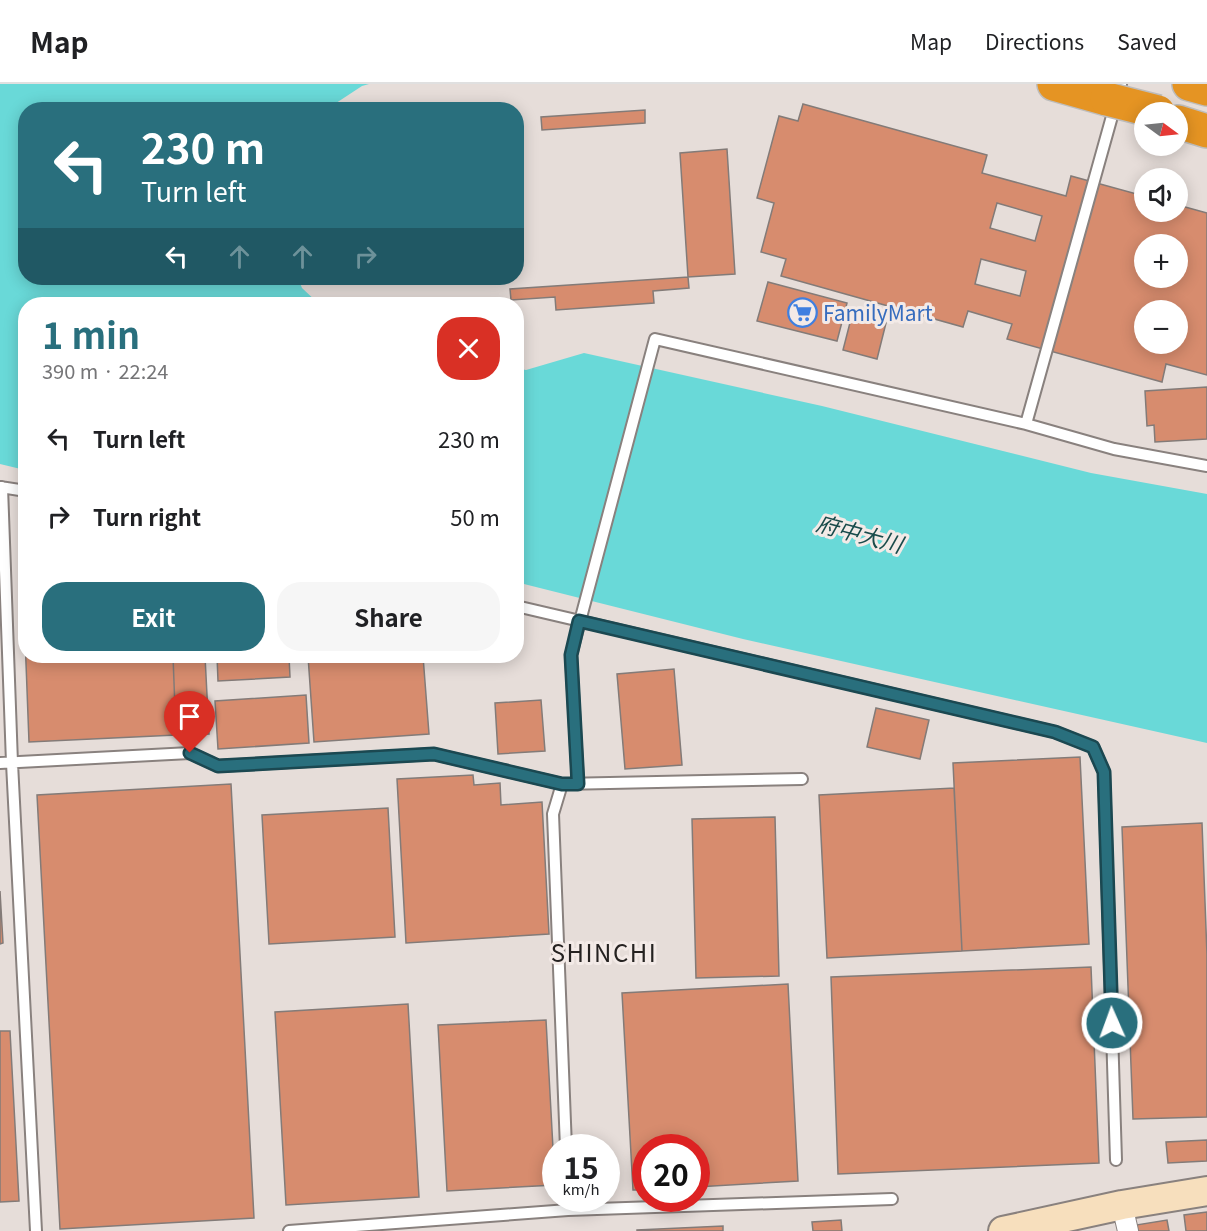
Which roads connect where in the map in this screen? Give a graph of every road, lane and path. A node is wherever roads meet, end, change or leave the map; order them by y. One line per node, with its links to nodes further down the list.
1 (1054, 84): 4 (highway)
2 (1189, 84): 3 (highway)
3 (1207, 89)
4 (1114, 91): 5 (highway, bridge); 6 (highway, bridge); 11 (lane)
5 (1137, 102)
6 (1134, 103)
7 (1188, 122): 9 (highway)
8 (1188, 124): 10 (highway)
9 (1207, 126)
10 (1207, 131)
11 (1026, 424): 12 (lane); 16 (lane)
12 (1207, 466)
13 (1, 487): 14 (lane); 18 (lane)
14 (18, 490)
15 (524, 608): 16 (lane)
16 (579, 621): 21 (lane); 23 (lane)
17 (0, 763): 18 (lane)
18 (12, 763): 20 (lane); 29 (lane)
19 (802, 779): 21 (lane)
20 (562, 784): 21 (lane); 22 (lane)
21 (578, 784)
22 (565, 1134)
23 (1116, 1160)
24 (1207, 1191): 28 (main road)
25 (892, 1199): 26 (lane)
26 (620, 1203)
27 (542, 1207): 30 (lane)
28 (1125, 1218): 31 (main road)
29 (36, 1231)
30 (289, 1231)
31 (1003, 1231)

